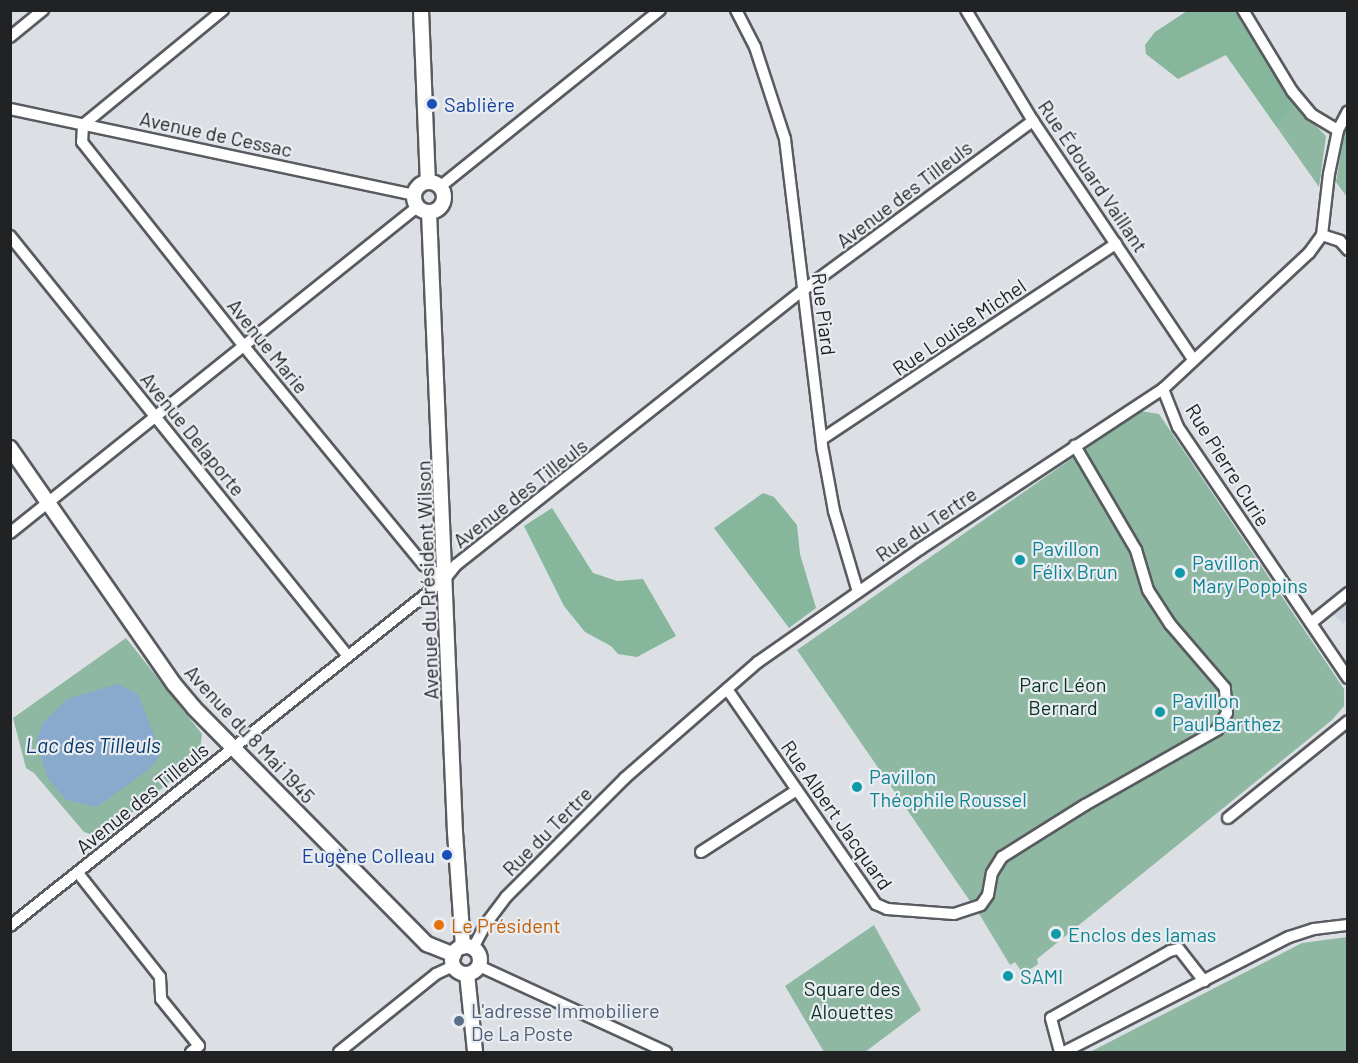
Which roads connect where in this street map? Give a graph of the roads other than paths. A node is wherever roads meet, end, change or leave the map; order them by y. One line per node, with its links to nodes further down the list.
1 (43, 10): 8 (street)
2 (224, 10): 12 (street)
3 (421, 10): 14 (street)
4 (660, 10): 14 (street)
5 (736, 10): 20 (street, Rue Piard)
6 (966, 10): 11 (street, Rue Édouard Vaillant)
7 (1242, 10): 13 (street)
8 (10, 37)
9 (10, 109): 12 (street, Avenue de Cessac)
10 (1347, 111): 13 (street)
11 (1033, 121): 18 (street, Rue Édouard Vaillant); 20 (street, Avenue des Tilleuls)
12 (83, 125): 15 (street, Avenue de Cessac); 21 (street, Avenue Marie)
13 (1338, 130): 16 (street)
14 (435, 184): 15 (street); 15 (street)
15 (420, 204): 21 (street); 30 (street, Avenue du Président Wilson)
16 (1322, 235): 19 (street); 22 (street, Rue du Tertre)
17 (10, 236): 24 (street, Avenue Delaporte)
18 (1116, 244): 22 (street, Rue Édouard Vaillant); 25 (street, Rue Louise Michel)
19 (1347, 250)
20 (802, 291): 25 (street, Rue Piard); 30 (street, Avenue des Tilleuls)
21 (243, 345): 24 (street); 30 (street, Avenue Marie)
22 (1193, 359): 23 (street, Rue du Tertre)
23 (1163, 390): 26 (street, Rue du Tertre); 33 (street, Rue Pierre Curie)
24 (156, 416): 28 (street); 34 (street, Avenue Delaporte)
25 (822, 439): 31 (street, Rue Piard)
26 (1075, 446): 31 (street, Rue du Tertre); 39 (street, Rue Albert Jacquard)
27 (10, 448): 28 (street, Avenue du 8 Mai 1945)
28 (48, 502): 29 (street); 38 (street, Avenue du 8 Mai 1945)
29 (10, 533)
30 (445, 579): 34 (street, Avenue des Tilleuls); 45 (street, Avenue du Président Wilson)
31 (858, 592): 36 (street, Rue du Tertre)
32 (1347, 593): 33 (street)
33 (1311, 623): 35 (street, Rue Pierre Curie)
34 (347, 655): 38 (street, Avenue des Tilleuls)
35 (1347, 678)
36 (728, 689): 39 (street, Rue Albert Jacquard); 45 (street, Rue du Tertre)
37 (1347, 721): 40 (street)
38 (232, 748): 42 (street, Avenue des Tilleuls); 45 (street, Avenue du 8 Mai 1945)
39 (797, 790): 41 (street)
40 (1227, 818)
41 (701, 852)
42 (78, 873): 44 (street, Avenue des Tilleuls); 48 (street)
43 (1347, 925): 47 (street)
44 (10, 926)
45 (461, 954): 46 (street, Avenue du 8 Mai 1945); 46 (street, Avenue du Président Wilson); 49 (street)
46 (473, 970): 50 (street, Avenue du Président Wilson); 51 (street)
47 (1204, 981): 52 (street); 52 (street)
48 (198, 1050)
49 (339, 1053)
50 (475, 1053)
51 (666, 1053)
52 (1062, 1053)

